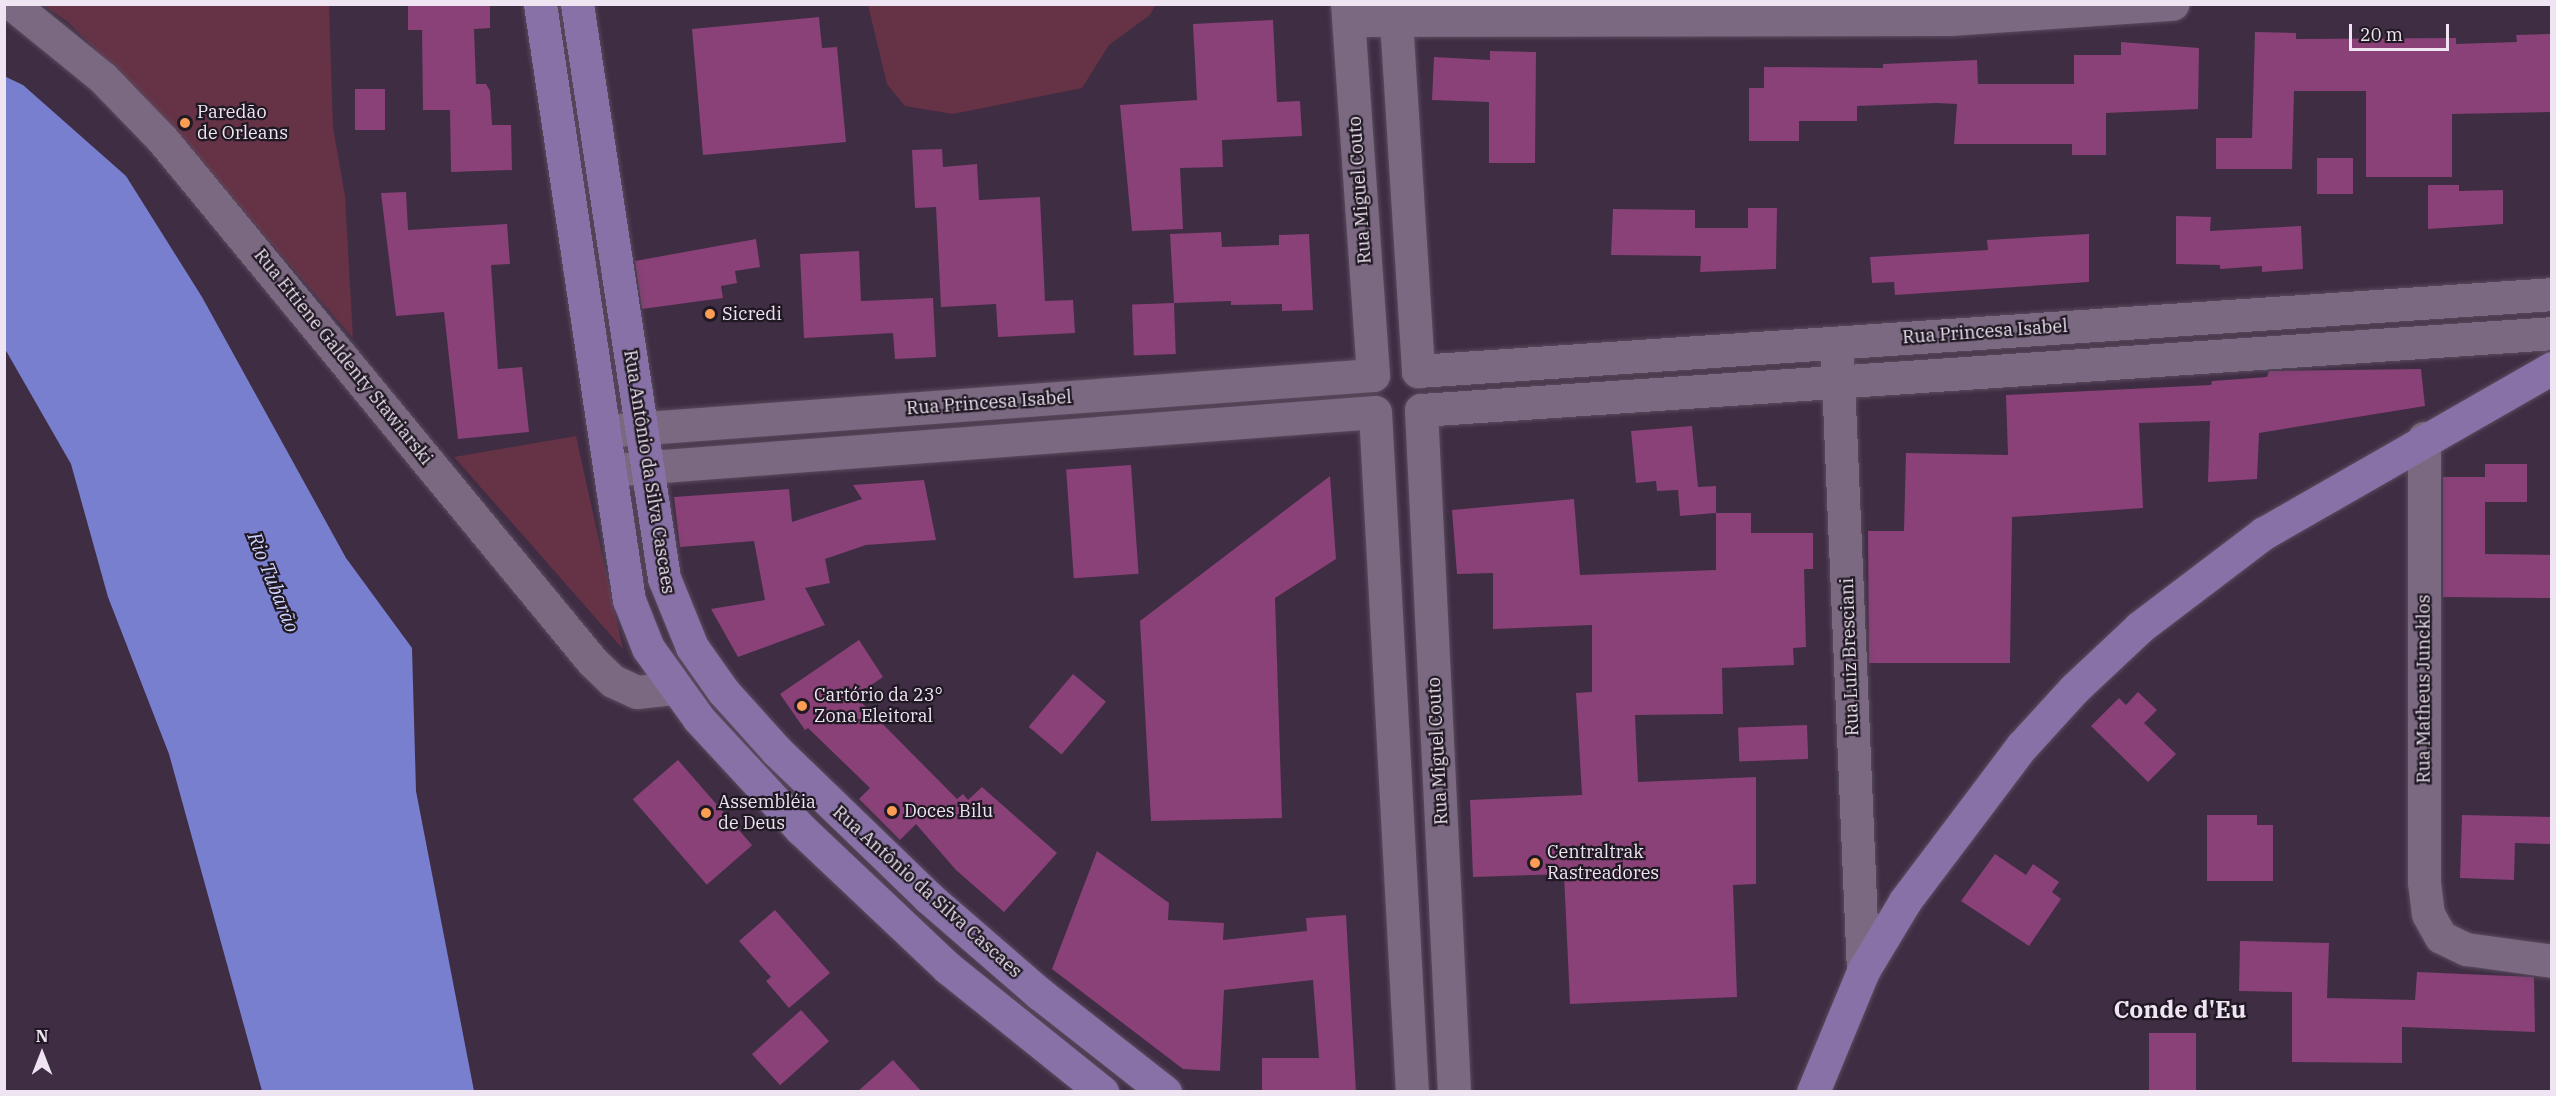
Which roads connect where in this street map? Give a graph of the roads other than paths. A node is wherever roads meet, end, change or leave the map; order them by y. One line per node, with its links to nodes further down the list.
1 (12, 4): 27 (street, Rua Ettiene Galdenty Stawiarski)
2 (540, 4): 19 (main road, Rua Antônio da Silva Cascaes)
3 (577, 4): 18 (main road, Rua Antônio da Silva Cascaes)
4 (2172, 4): 5 (street)
5 (1996, 11): 7 (street)
6 (1348, 12): 7 (street); 13 (street, Rua Miguel Couto)
7 (1395, 12): 12 (street)
8 (2552, 294): 10 (street, Rua Princesa Isabel)
9 (2552, 333): 14 (street, Rua Princesa Isabel)
10 (1836, 343): 12 (street, Rua Princesa Isabel); 14 (street, Rua Luiz Bresciani)
11 (2552, 368): 21 (main road)
12 (1418, 371): 13 (street); 16 (street)
13 (1373, 375): 15 (street, Rua Princesa Isabel); 17 (street)
14 (1838, 378): 16 (street, Rua Princesa Isabel); 33 (street, Rua Luiz Bresciani)
15 (1089, 396): 18 (street, Rua Princesa Isabel); 20 (street)
16 (1421, 410): 17 (street); 24 (street, Rua Miguel Couto)
17 (1375, 412): 20 (street, Rua Princesa Isabel); 25 (street)
18 (641, 429): 19 (street, Rua Princesa Isabel); 22 (main road, Rua Antônio da Silva Cascaes)
19 (604, 431): 23 (main road, Rua Antônio da Silva Cascaes)
20 (1090, 434): 22 (street, Rua Princesa Isabel)
21 (2424, 438): 32 (street, Rua Matheus Juncklos); 33 (main road)
22 (647, 467): 23 (street, Rua Princesa Isabel); 26 (main road, Rua Antônio da Silva Cascaes)
23 (610, 470): 27 (main road, Rua Antônio da Silva Cascaes)
24 (1429, 572): 25 (street); 29 (street, Rua Miguel Couto)
25 (1384, 574): 28 (street)
26 (705, 668): 27 (main road); 30 (main road, Rua Antônio da Silva Cascaes)
27 (674, 688): 31 (main road, Rua Antônio da Silva Cascaes)
28 (1393, 748): 29 (street); 37 (street)
29 (1437, 749): 38 (street, Rua Miguel Couto)
30 (928, 897): 31 (main road); 34 (main road, Rua Antônio da Silva Cascaes)
31 (902, 927): 35 (main road, Rua Antônio da Silva Cascaes)
32 (2552, 961)
33 (1863, 971): 39 (main road)
34 (1121, 1059): 35 (main road); 36 (main road, Rua Antônio da Silva Cascaes)
35 (1099, 1090)
36 (1165, 1092)
37 (1412, 1092)
38 (1454, 1092)
39 (1814, 1092)

